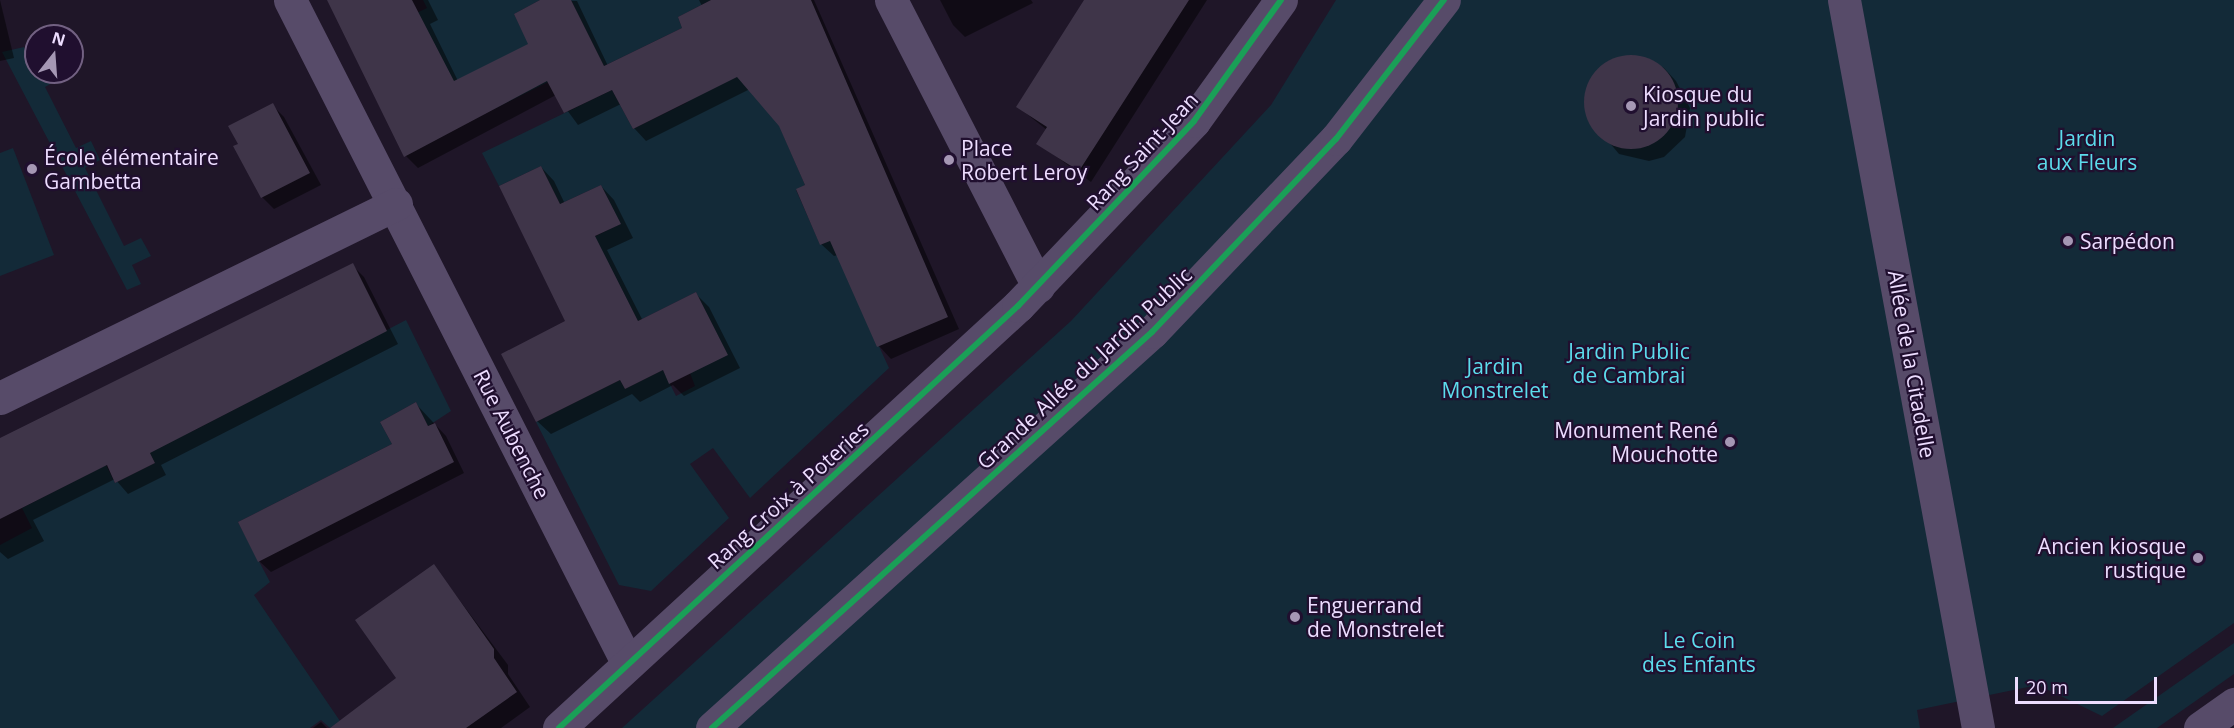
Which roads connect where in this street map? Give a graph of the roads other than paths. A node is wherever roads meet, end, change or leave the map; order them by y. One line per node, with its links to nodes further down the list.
1 (290, 0): 6 (street, Rue Aubenche)
2 (891, 0): 7 (street)
3 (1281, 0): 7 (street, Rang Saint-Jean)
4 (1444, 0): 12 (street, Grande Allée du Jardin Public)
5 (1844, 0): 13 (street, Allée de la Citadelle)
6 (396, 204): 8 (street); 9 (street, Rue Aubenche)
7 (1038, 286): 9 (street, Rang Croix à Poteries)
8 (0, 398)
9 (628, 664): 11 (street, Rang Croix à Poteries)
10 (2234, 704): 14 (street)
11 (559, 728)
12 (712, 728)
13 (1977, 728)
14 (2200, 728)

